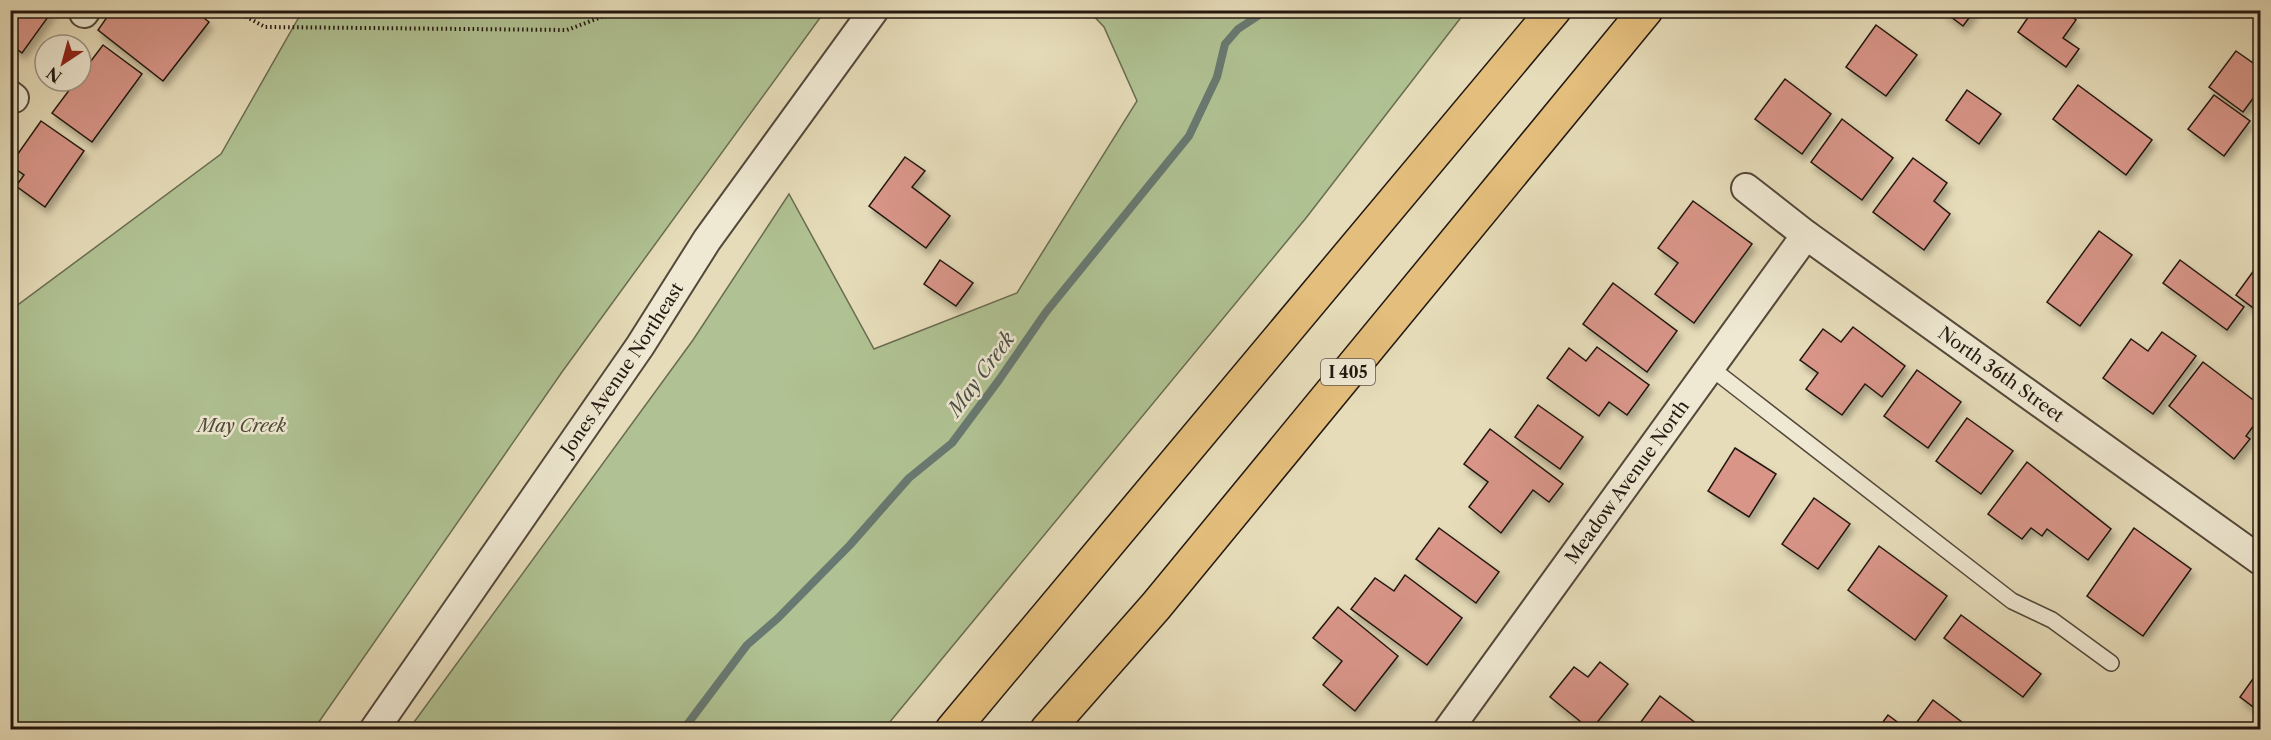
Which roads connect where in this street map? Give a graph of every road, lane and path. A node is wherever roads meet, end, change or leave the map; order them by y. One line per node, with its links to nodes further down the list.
1 (234, 10): 2 (path)
2 (620, 10)
3 (874, 10): 13 (street, Jones Avenue Northeast)
4 (1548, 10): 7 (highway)
5 (1554, 10): 7 (highway)
6 (1646, 10): 15 (highway, I 405)
7 (1521, 49): 14 (highway)
8 (1746, 188): 9 (street, North 36th Street)
9 (1806, 235): 10 (street, Meadow Avenue North); 11 (street, North 36th Street)
10 (1711, 368): 12 (lane); 16 (street, Meadow Avenue North)
11 (2260, 560)
12 (2111, 663)
13 (374, 729)
14 (952, 729)
15 (1047, 729)
16 (1448, 729)

